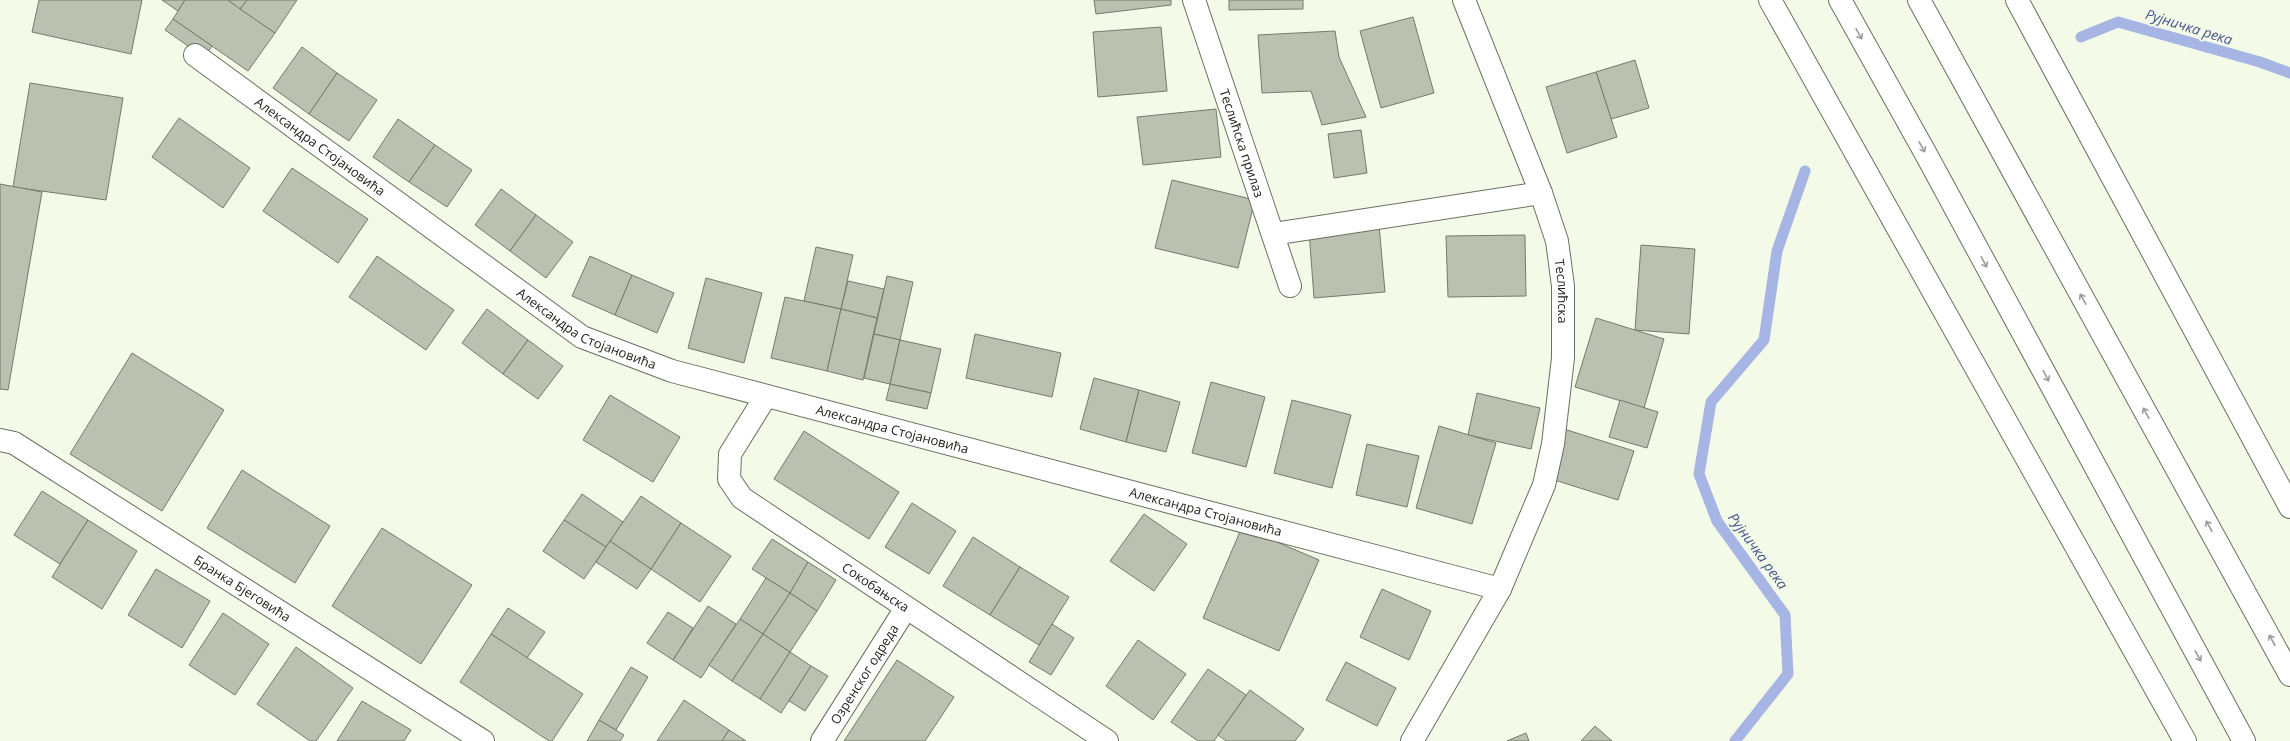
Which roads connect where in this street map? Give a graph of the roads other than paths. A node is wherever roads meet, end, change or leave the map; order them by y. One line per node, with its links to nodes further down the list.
1 (1194, 0): 9 (main road, Теслићска прилаз)
2 (1464, 0): 8 (main road, Теслићска)
3 (1770, 0): 21 (main road)
4 (1840, 0): 22 (main road, one-way to 22)
5 (1919, 0): 16 (main road, one-way to 5)
6 (2017, 0): 13 (main road)
7 (195, 55): 11 (main road, Александра Стојановића)
8 (1541, 193): 9 (main road); 14 (main road, Теслићска)
9 (1273, 234): 10 (main road, Теслићска прилаз)
10 (1290, 286)
11 (766, 396): 14 (main road, Александра Стојановића); 15 (main road, Сокобањска)
12 (0, 440): 17 (main road, Бранка Бјеговића)
13 (2290, 507)
14 (1500, 589): 20 (main road)
15 (906, 608): 18 (main road, Озренског одреда); 19 (main road, Сокобањска)
16 (2290, 675)
17 (483, 741)
18 (822, 741)
19 (1107, 741)
20 (1412, 741)
21 (2185, 741)
22 (2244, 741)

